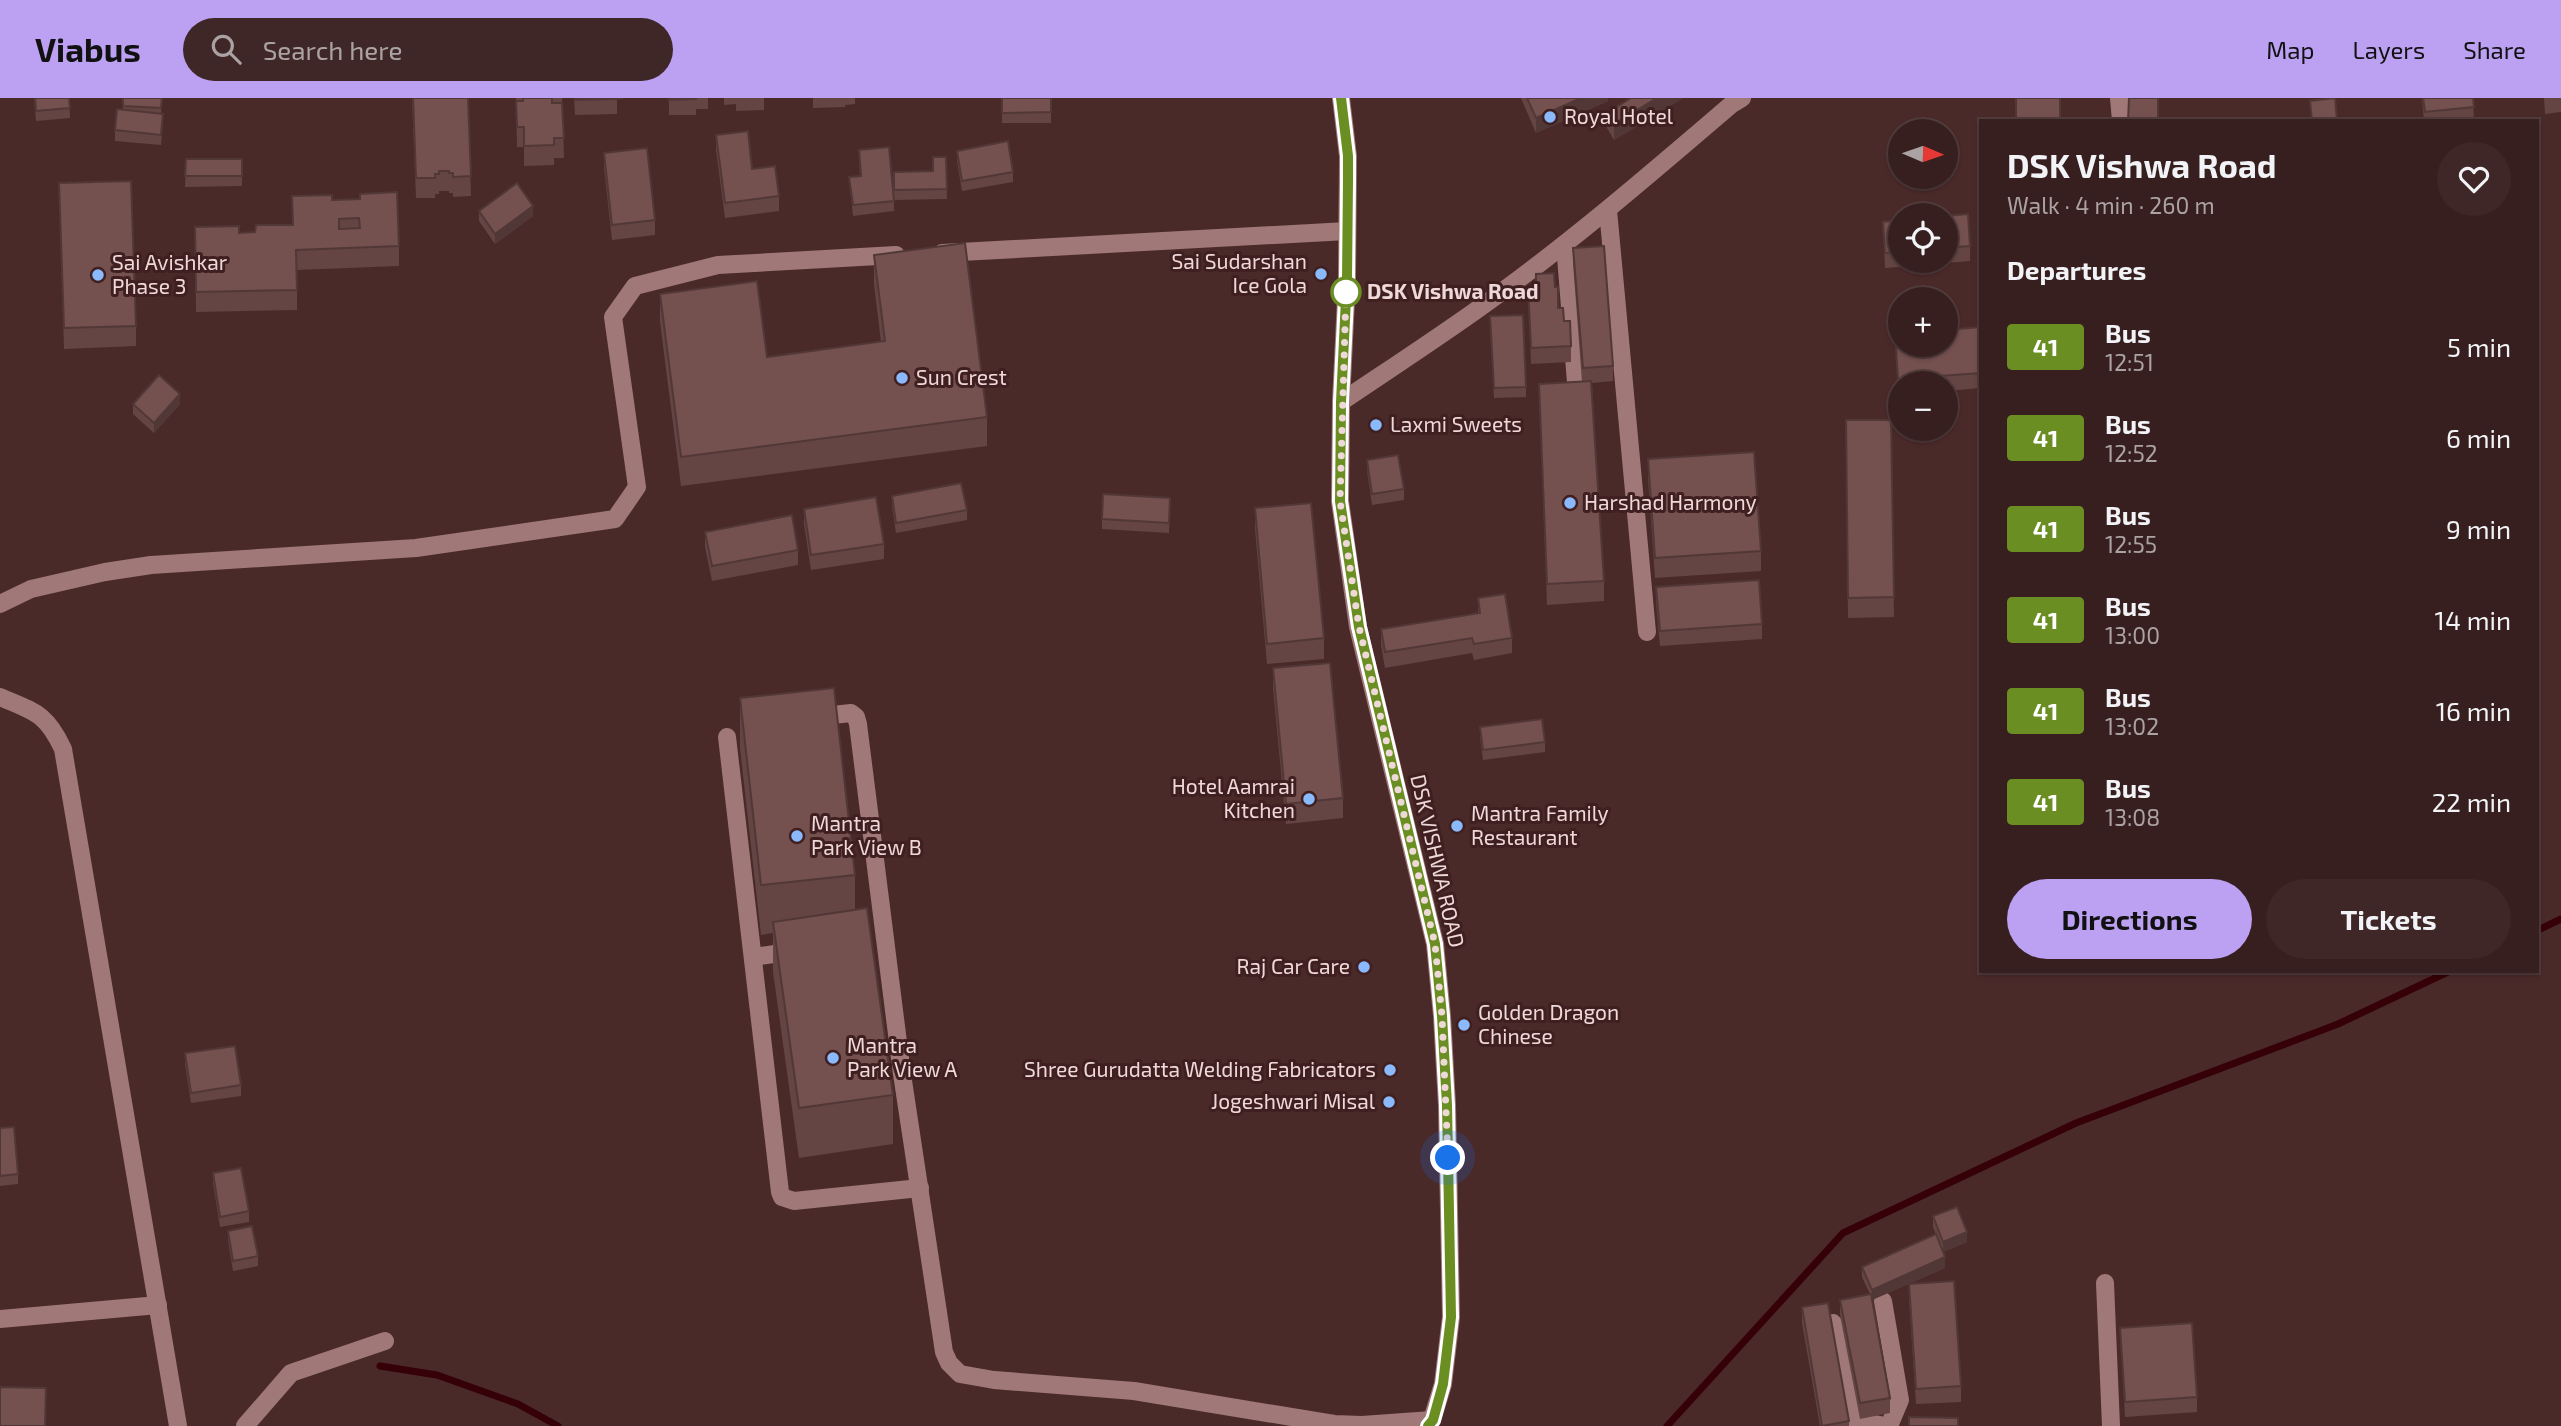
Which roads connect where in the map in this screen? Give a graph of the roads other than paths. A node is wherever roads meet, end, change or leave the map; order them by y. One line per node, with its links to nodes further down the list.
1 (1341, 98): 6 (street, DSK VISHWA ROAD)
2 (1742, 98): 5 (street)
3 (2119, 98): 4 (street)
4 (2121, 119)
5 (1608, 210): 7 (street); 11 (street)
6 (1347, 231): 9 (street, DSK VISHWA ROAD); 10 (street)
7 (1565, 244): 8 (street); 9 (street)
8 (1577, 395)
9 (1341, 402): 24 (street, DSK VISHWA ROAD)
10 (0, 604)
11 (1647, 632)
12 (0, 697): 20 (street)
13 (803, 719): 17 (street)
14 (727, 737): 16 (street)
15 (820, 947): 16 (street)
16 (752, 957): 17 (street)
17 (920, 1188): 24 (street)
18 (2105, 1283): 28 (street)
19 (1883, 1301): 27 (street)
20 (158, 1305): 21 (street); 25 (street)
21 (0, 1319)
22 (1833, 1323): 27 (street)
23 (385, 1341): 26 (street)
24 (1430, 1423)
25 (178, 1426)
26 (245, 1426)
27 (1887, 1426)
28 (2111, 1426)

